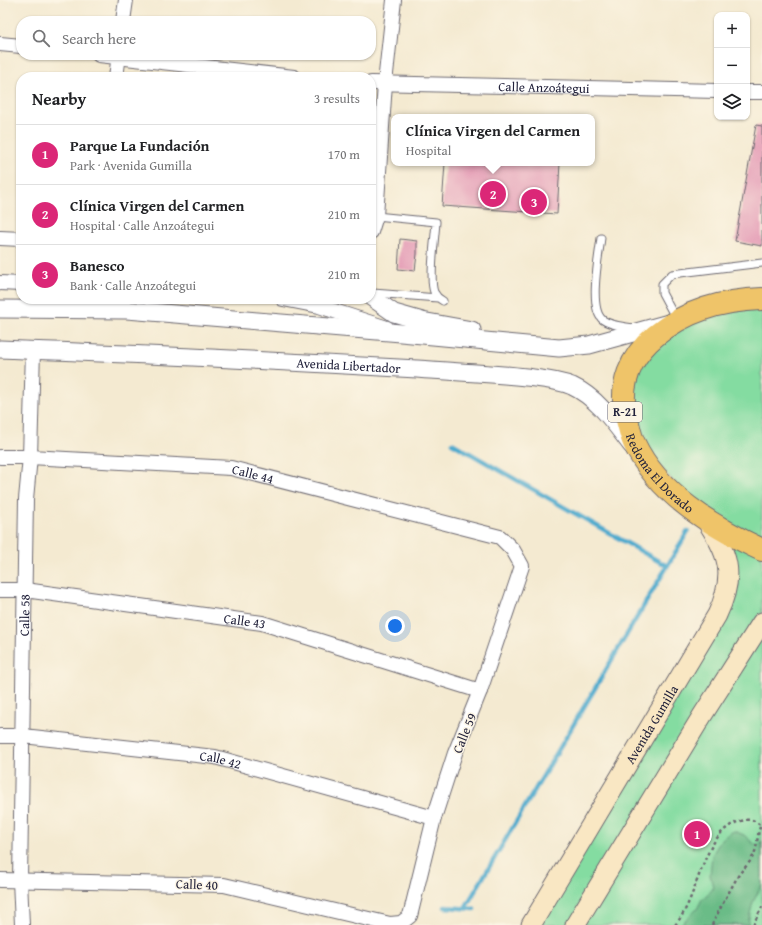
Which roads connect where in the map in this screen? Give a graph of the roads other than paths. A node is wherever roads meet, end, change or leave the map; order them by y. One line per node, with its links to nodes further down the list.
1 (126, 0): 3 (street)
2 (394, 0): 11 (street)
3 (124, 16)
4 (0, 44): 5 (street)
5 (16, 46)
6 (118, 60): 8 (street)
7 (152, 60): 9 (street)
8 (117, 72)
9 (252, 72)
10 (376, 82): 11 (street, Calle Anzoátegui)
11 (385, 83): 12 (street, Calle Anzoátegui); 15 (street)
12 (714, 91)
13 (750, 92): 14 (street)
14 (762, 92)
15 (376, 216): 22 (lane)
16 (0, 238): 18 (street)
17 (601, 238): 28 (lane)
18 (16, 239)
19 (762, 263): 27 (lane)
20 (0, 284): 21 (street)
21 (16, 284)
22 (376, 293)
23 (762, 299): 27 (main road, Redoma El Dorado / R-21)
24 (376, 300): 30 (street)
25 (306, 304): 29 (street)
26 (0, 309): 29 (street)
27 (678, 321): 28 (street); 35 (main road, Redoma El Dorado / R-21)
28 (644, 330): 30 (street)
29 (401, 333): 30 (street)
30 (518, 344)
31 (0, 349): 32 (street, Avenida Libertador)
32 (33, 350): 34 (street, Calle 58); 35 (street, Avenida Libertador)
33 (0, 456): 34 (street, Calle 44)
34 (30, 457): 37 (street, Calle 44); 40 (street, Calle 58)
35 (656, 476): 36 (main road, Redoma El Dorado / R-21)
36 (704, 518): 38 (main road, Redoma El Dorado / R-21); 50 (main road, Avenida Gumilla)
37 (500, 537): 42 (street, Calle 59)
38 (762, 550)
39 (0, 590): 40 (street, Calle 43)
40 (25, 590): 42 (street, Calle 43); 44 (street, Calle 58)
41 (762, 622): 51 (main road)
42 (480, 691): 45 (street, Calle 59)
43 (0, 736): 44 (street, Calle 42)
44 (22, 736): 45 (street, Calle 42); 47 (street, Calle 58)
45 (434, 818): 48 (street, Calle 59)
46 (0, 880): 47 (street, Calle 40)
47 (20, 880): 48 (street, Calle 40); 49 (street, Calle 58)
48 (390, 924)
49 (22, 925)
50 (531, 925)
51 (575, 925)

